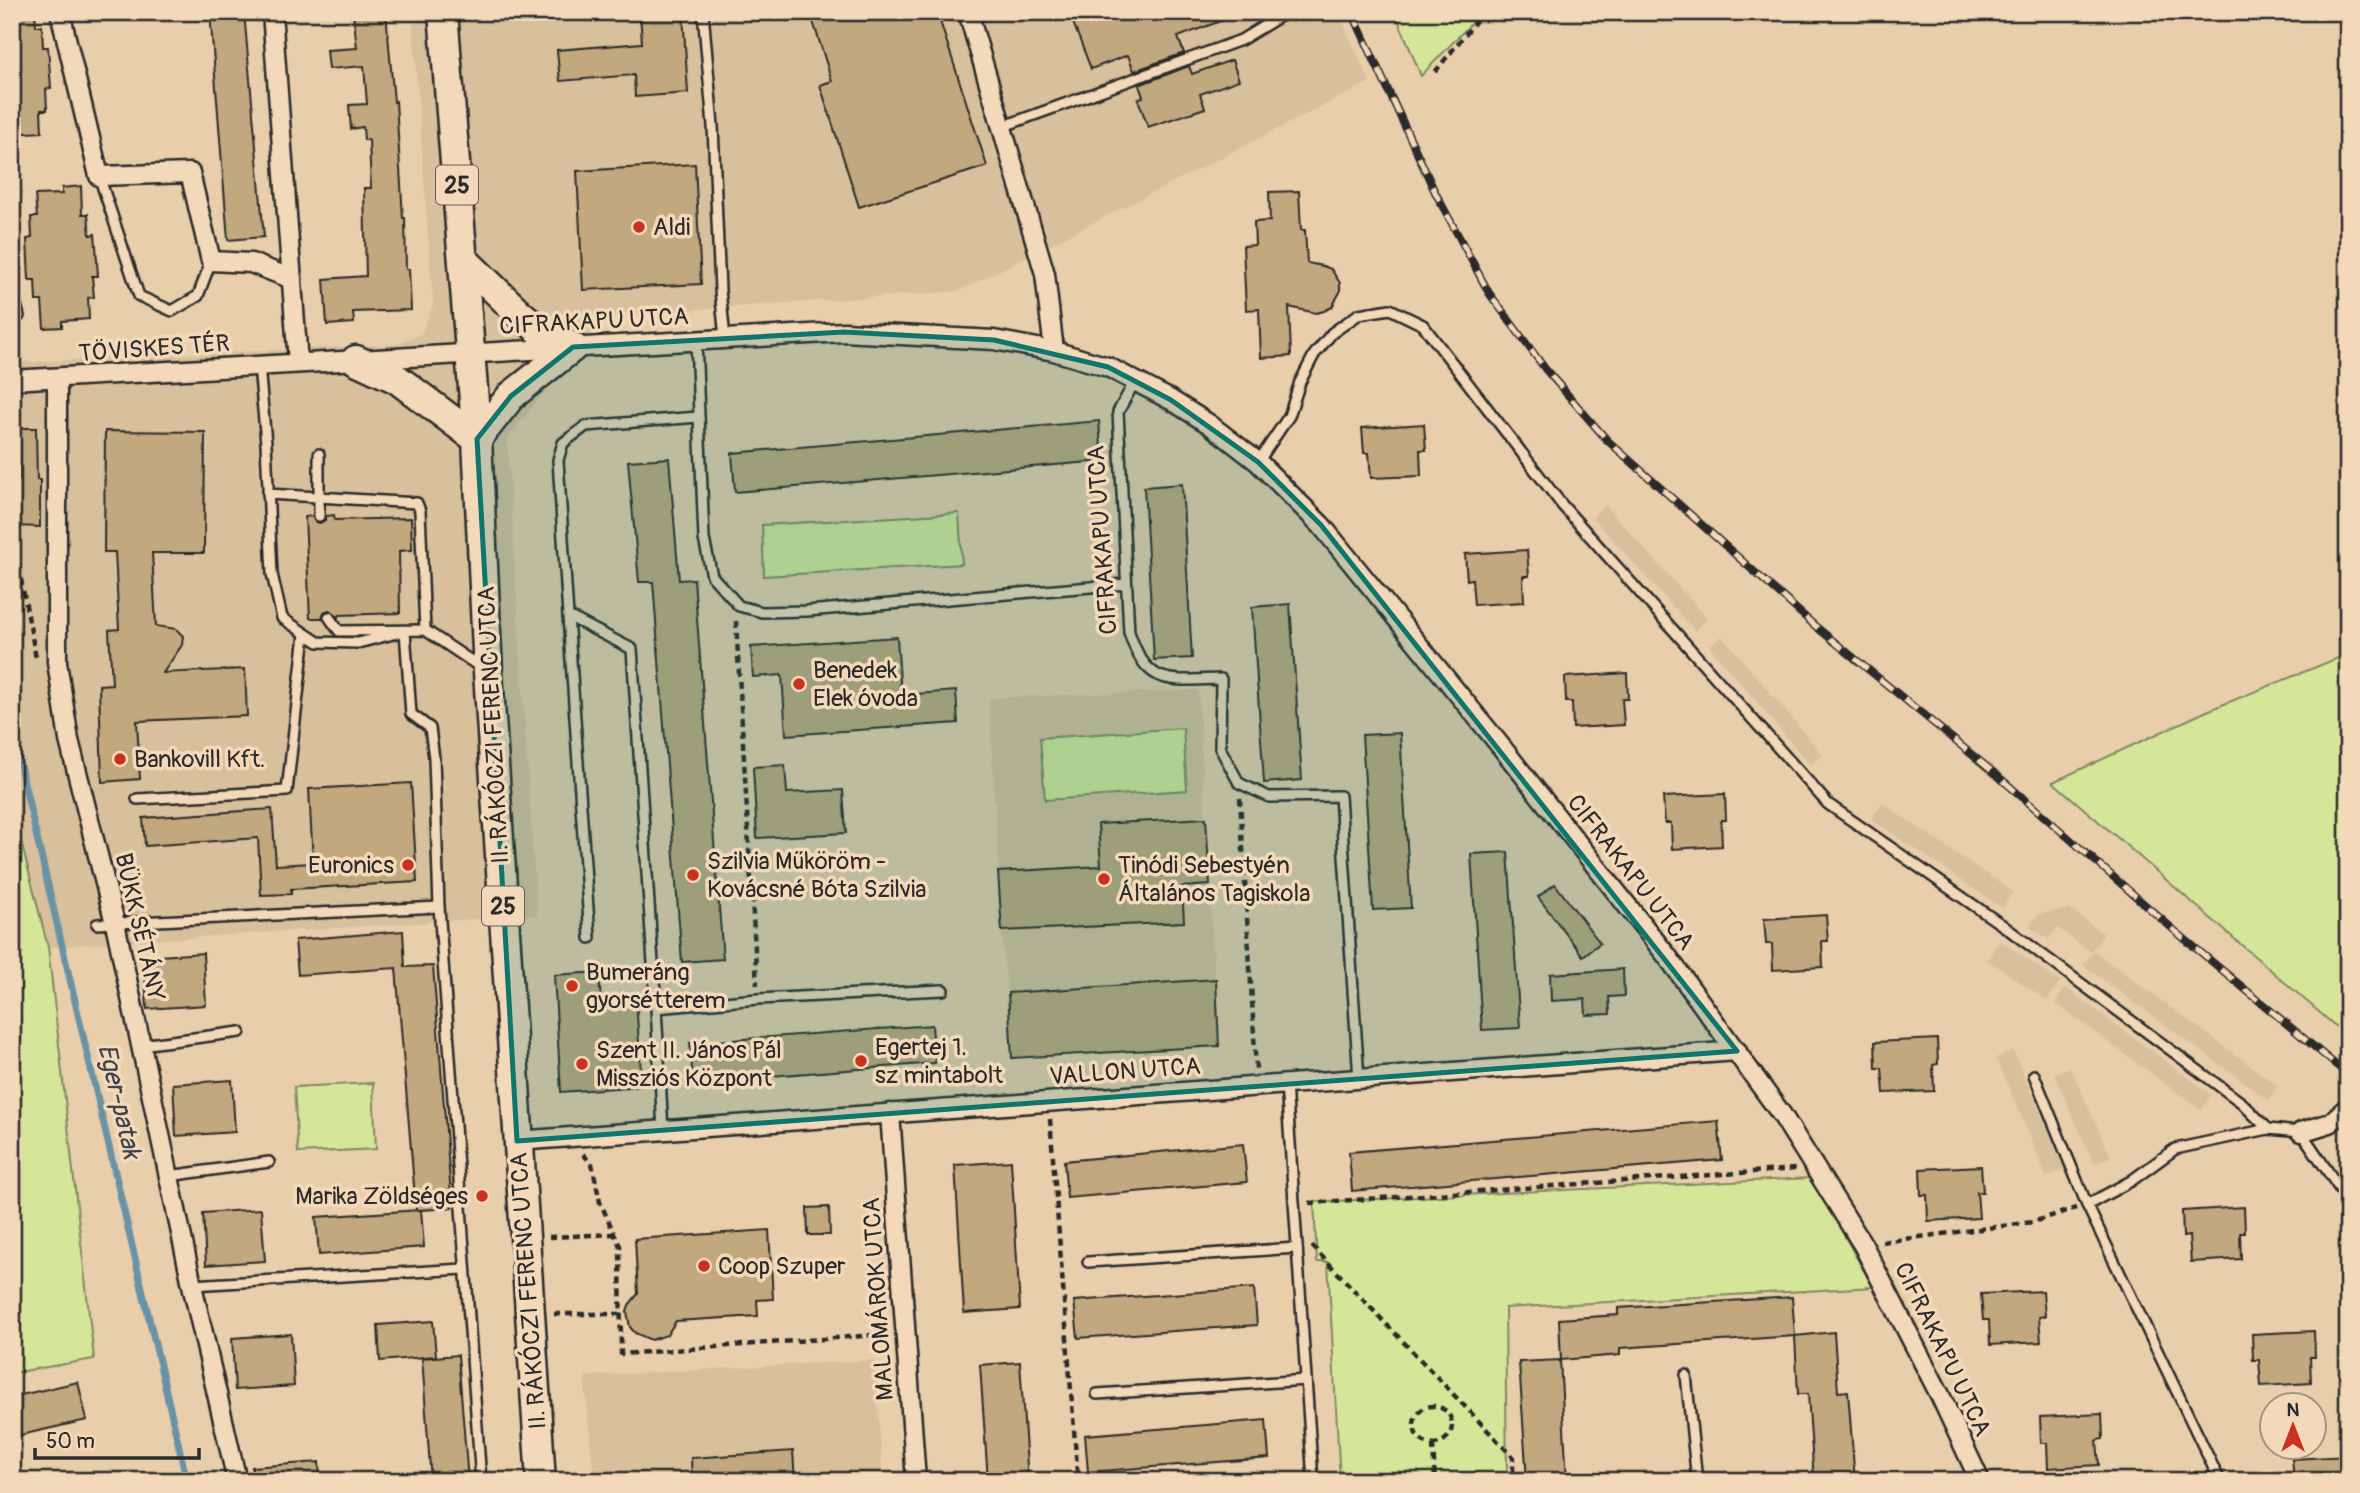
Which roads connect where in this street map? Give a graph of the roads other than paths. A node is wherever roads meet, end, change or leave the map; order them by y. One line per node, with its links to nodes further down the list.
1 (60, 12): 8 (street)
2 (272, 12): 11 (street)
3 (443, 12): 9 (main road, II. RÁKÓCZI FERENC UTCA / 25)
4 (703, 12): 14 (lane)
5 (968, 12): 7 (street)
6 (1287, 12): 7 (lane)
7 (1001, 127): 17 (street)
8 (99, 176): 10 (street); 10 (lane)
9 (463, 259): 16 (main road); 18 (main road, II. RÁKÓCZI FERENC UTCA / 25)
10 (211, 261): 11 (street)
11 (292, 279): 20 (street)
12 (12, 290): 13 (lane)
13 (19, 316)
14 (725, 338): 15 (street, CIFRAKAPU UTCA); 17 (street, CIFRAKAPU UTCA)
15 (696, 340): 16 (street, CIFRAKAPU UTCA); 25 (lane)
16 (573, 347): 18 (street, CIFRAKAPU UTCA); 26 (main road)
17 (1054, 351): 24 (street, CIFRAKAPU UTCA)
18 (471, 353): 19 (street, TÖVISKES TÉR); 26 (main road, II. RÁKÓCZI FERENC UTCA / 25)
19 (356, 360): 20 (street, TÖVISKES TÉR); 26 (main road)
20 (298, 363): 21 (street, TÖVISKES TÉR)
21 (260, 366): 22 (street, TÖVISKES TÉR); 29 (lane)
22 (57, 378): 23 (street, TÖVISKES TÉR); 41 (street, BÜKK SÉTÁNY)
23 (12, 380)
24 (1135, 381): 28 (street, CIFRAKAPU UTCA); 32 (lane, CIFRAKAPU UTCA)
25 (698, 417): 32 (lane); 33 (lane)
26 (477, 439): 38 (main road, II. RÁKÓCZI FERENC UTCA / 25)
27 (318, 454): 30 (lane)
28 (1258, 462): 47 (street, CIFRAKAPU UTCA); 53 (lane)
29 (268, 494): 30 (lane); 37 (lane)
30 (319, 497): 31 (lane); 35 (lane)
31 (319, 516)
32 (1126, 584): 49 (lane, CIFRAKAPU UTCA)
33 (568, 616): 42 (lane); 44 (lane)
34 (329, 617): 36 (lane)
35 (425, 630): 36 (lane); 38 (lane)
36 (405, 631): 37 (lane); 40 (lane)
37 (305, 634): 39 (lane)
38 (488, 672): 56 (main road, II. RÁKÓCZI FERENC UTCA / 25)
39 (137, 799)
40 (439, 907): 41 (lane); 63 (lane)
41 (106, 924): 46 (street, BÜKK SÉTÁNY)
42 (590, 938)
43 (943, 990): 44 (lane)
44 (656, 1008): 54 (lane)
45 (240, 1032): 46 (lane)
46 (141, 1045): 58 (street, BÜKK SÉTÁNY)
47 (1737, 1051): 49 (street, VALLON UTCA); 74 (street, CIFRAKAPU UTCA)
48 (2034, 1075): 60 (lane)
49 (1359, 1079): 50 (street, VALLON UTCA)
50 (1286, 1084): 52 (street, VALLON UTCA); 61 (lane)
51 (2348, 1107): 55 (street)
52 (890, 1113): 54 (street, VALLON UTCA); 71 (street, MALOMÁROK UTCA)
53 (2268, 1129): 55 (lane); 60 (lane)
54 (663, 1130): 56 (street, VALLON UTCA)
55 (2301, 1132): 59 (lane)
56 (517, 1141): 70 (main road, II. RÁKÓCZI FERENC UTCA / 25)
57 (269, 1162): 58 (lane)
58 (169, 1176): 64 (street, BÜKK SÉTÁNY)
59 (2348, 1201)
60 (2087, 1205): 75 (lane)
61 (1297, 1248): 62 (lane); 66 (lane)
62 (1088, 1262)
63 (464, 1269): 64 (lane); 69 (lane)
64 (192, 1285): 68 (street, BÜKK SÉTÁNY)
65 (1686, 1374): 73 (lane)
66 (1306, 1380): 67 (lane); 72 (lane)
67 (1097, 1394)
68 (237, 1481)
69 (481, 1481)
70 (541, 1481)
71 (916, 1481)
72 (1313, 1481)
73 (1698, 1481)
74 (1980, 1481)
75 (2220, 1481)

